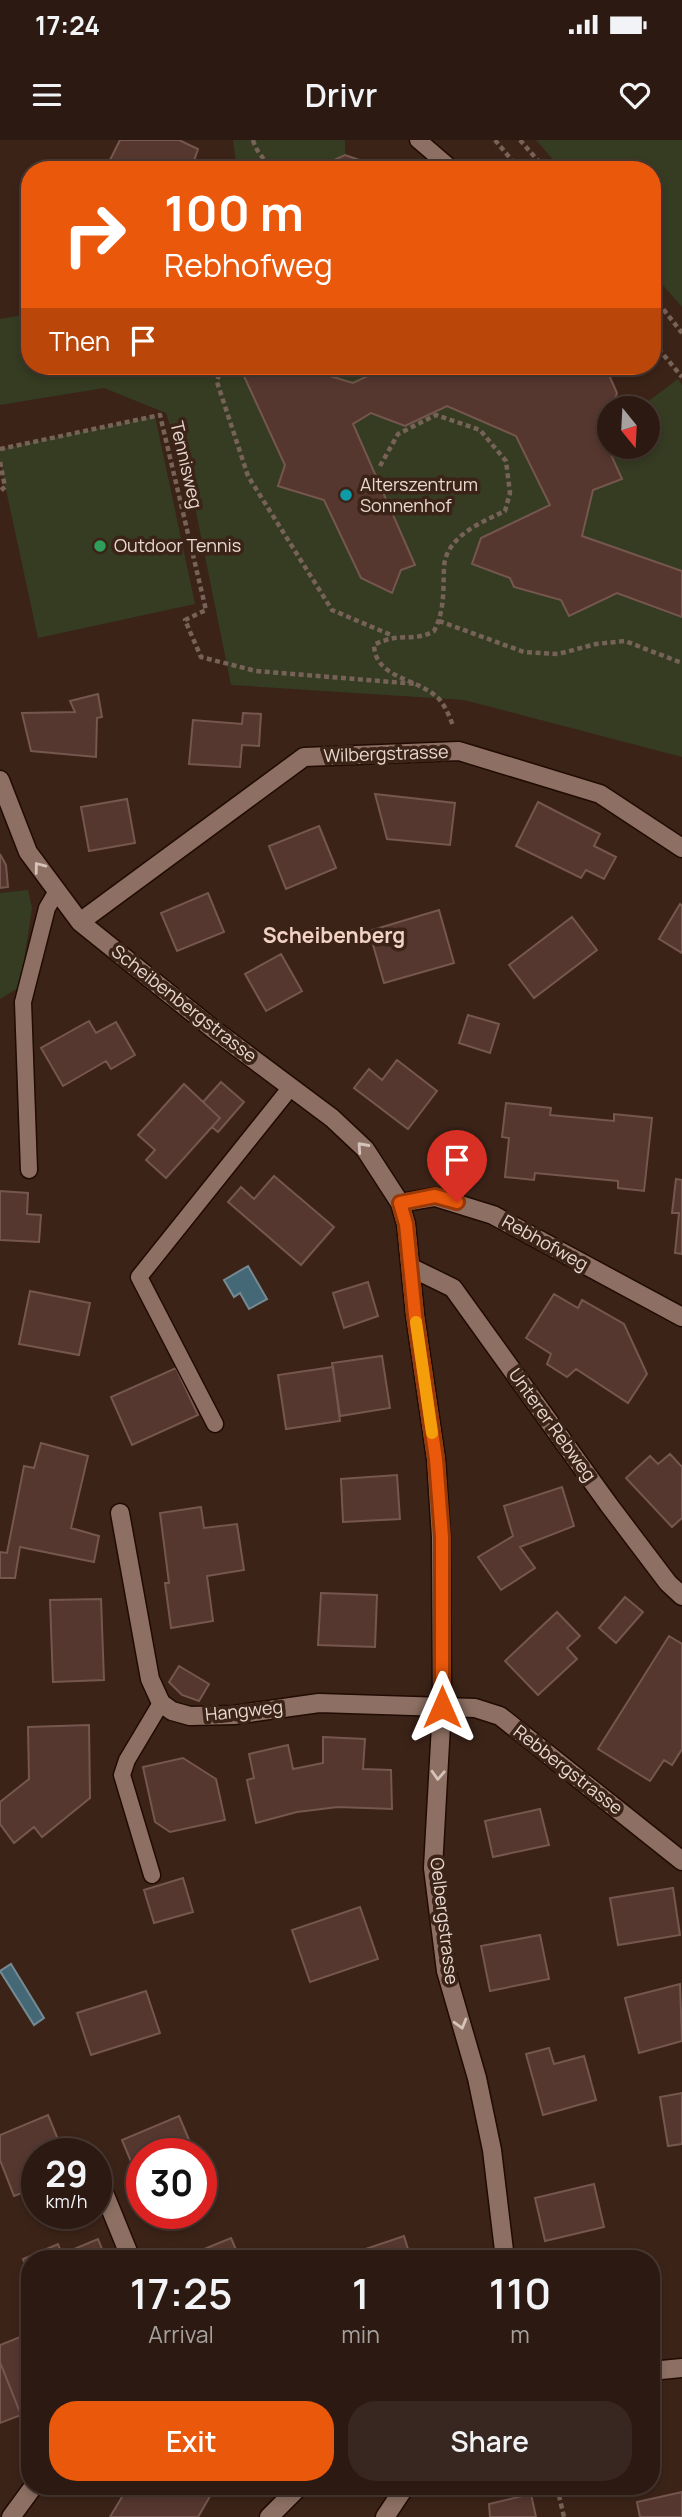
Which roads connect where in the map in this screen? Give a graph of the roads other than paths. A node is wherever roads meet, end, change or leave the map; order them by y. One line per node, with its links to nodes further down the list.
1 (418, 140): 2 (lane)
2 (442, 161)
3 (0, 780): 5 (street, Scheibenbergstrasse, one-way to 3)
4 (682, 848): 6 (street, Wilbergstrasse)
5 (57, 891): 6 (street, Scheibenbergstrasse); 8 (lane)
6 (80, 922): 7 (street, Scheibenbergstrasse)
7 (290, 1087): 9 (street, Scheibenbergstrasse, one-way to 7); 12 (lane)
8 (29, 1170)
9 (400, 1203): 10 (street, Oelbergstrasse); 11 (street, Rebhofweg)
10 (412, 1268): 14 (street, Unterer Rebweg); 16 (street, Oelbergstrasse)
11 (682, 1317)
12 (215, 1423)
13 (120, 1513): 15 (street)
14 (682, 1596)
15 (161, 1703): 16 (street, Hangweg); 18 (lane)
16 (442, 1707): 17 (street, Rebbergstrasse); 21 (street, Oelbergstrasse, one-way to 21)
17 (682, 1861)
18 (152, 1875)
19 (112, 2213): 20 (street)
20 (127, 2250)
21 (504, 2250)
22 (682, 2368): 23 (street)
23 (660, 2370)
24 (27, 2495): 27 (street)
25 (291, 2495): 28 (street)
26 (400, 2495): 29 (street)
27 (11, 2517)
28 (269, 2517)
29 (385, 2517)

